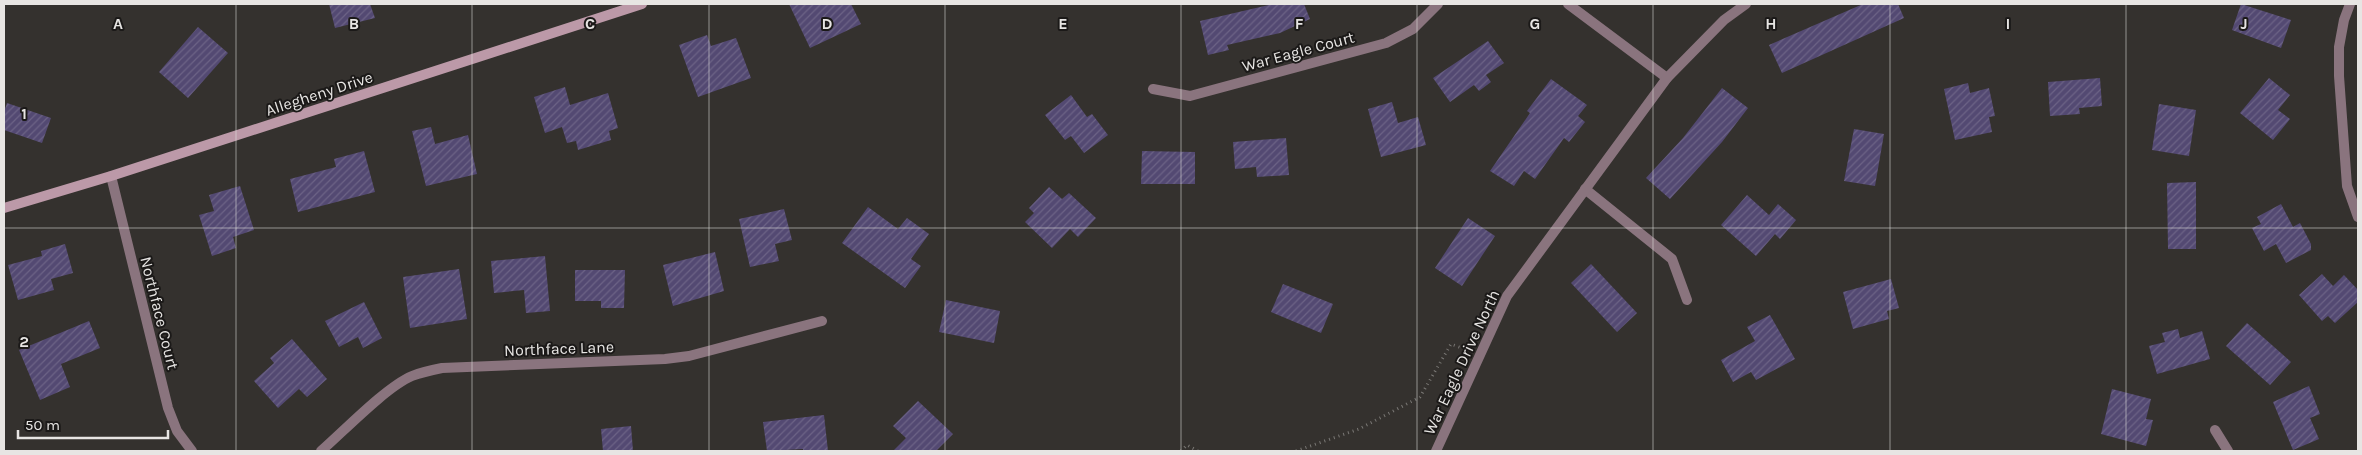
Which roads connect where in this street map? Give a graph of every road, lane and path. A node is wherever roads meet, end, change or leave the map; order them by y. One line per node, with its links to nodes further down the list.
1 (642, 4): 8 (street, Allegheny Drive)
2 (1438, 4): 7 (street, War Eagle Court)
3 (1568, 4): 6 (street)
4 (1746, 4): 6 (street, War Eagle Drive North)
5 (2350, 4): 11 (street)
6 (1667, 78): 9 (street, War Eagle Drive North)
7 (1153, 89)
8 (111, 176): 10 (street, Allegheny Drive); 16 (street, Northface Court)
9 (1585, 189): 12 (street); 14 (street, War Eagle Drive North)
10 (4, 208)
11 (2358, 216)
12 (1686, 300)
13 (822, 322): 17 (street, Northface Lane)
14 (1479, 354): 20 (path); 21 (street, War Eagle Drive North)
15 (2215, 430): 22 (street)
16 (192, 451)
17 (321, 451)
18 (1181, 451): 19 (path)
19 (1198, 451)
20 (1296, 451)
21 (1436, 451)
22 (2228, 451)

